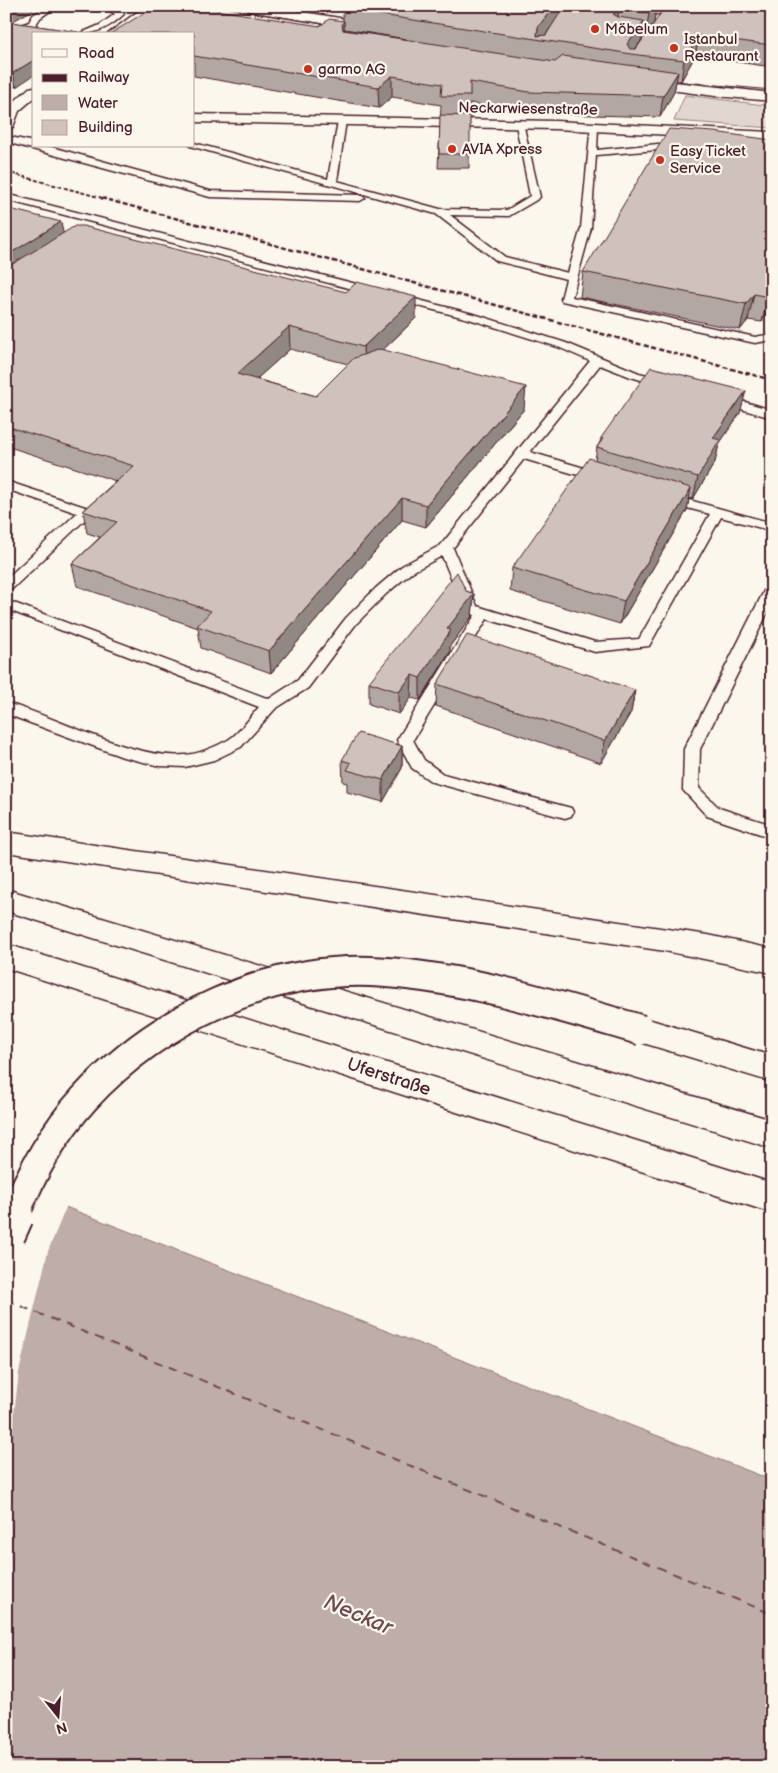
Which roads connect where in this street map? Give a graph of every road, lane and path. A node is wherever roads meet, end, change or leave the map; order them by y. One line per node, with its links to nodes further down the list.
1 (53, 6): 8 (lane)
2 (106, 6): 6 (lane)
3 (153, 6): 7 (main road)
4 (242, 13): 5 (main road); 9 (main road)
5 (374, 27)
6 (88, 32)
7 (117, 32)
8 (6, 34)
9 (368, 39)
10 (626, 80): 12 (main road)
11 (32, 93): 16 (main road)
12 (772, 97)
13 (195, 118): 14 (main road, Neckarwiesenstraße)
14 (342, 121): 17 (main road, Neckarwiesenstraße); 26 (lane)
15 (25, 122): 16 (main road)
16 (7, 124)
17 (520, 125): 18 (main road, Neckarwiesenstraße); 29 (lane)
18 (594, 126): 19 (main road, Neckarwiesenstraße); 25 (lane)
19 (772, 136)
20 (6, 139): 21 (lane)
21 (32, 145)
22 (195, 146): 26 (lane)
23 (42, 148): 28 (lane)
24 (693, 148): 25 (lane)
25 (592, 153): 30 (lane)
26 (332, 183): 28 (lane)
27 (6, 197): 32 (lane)
28 (391, 199): 29 (lane)
29 (440, 212): 30 (lane)
30 (572, 277): 31 (lane)
31 (772, 336)
32 (598, 359): 33 (lane); 36 (lane)
33 (682, 388)
34 (710, 396): 35 (lane)
35 (772, 414)
36 (522, 454): 37 (lane); 42 (lane)
37 (614, 482)
38 (6, 485): 43 (lane)
39 (652, 493): 40 (lane)
40 (717, 513): 41 (lane); 46 (lane)
41 (772, 527)
42 (446, 548): 46 (lane); 47 (lane)
43 (6, 587)
44 (772, 589): 50 (lane)
45 (6, 604): 47 (lane)
46 (484, 612): 49 (lane)
47 (270, 705): 48 (lane)
48 (6, 708)
49 (565, 812)
50 (772, 832)
51 (6, 842): 54 (main road)
52 (6, 900): 56 (main road)
53 (6, 956): 57 (main road, Uferstraße)
54 (772, 961)
55 (772, 1069): 58 (main road, bridge)
56 (772, 1134)
57 (772, 1198)
58 (6, 1234)

